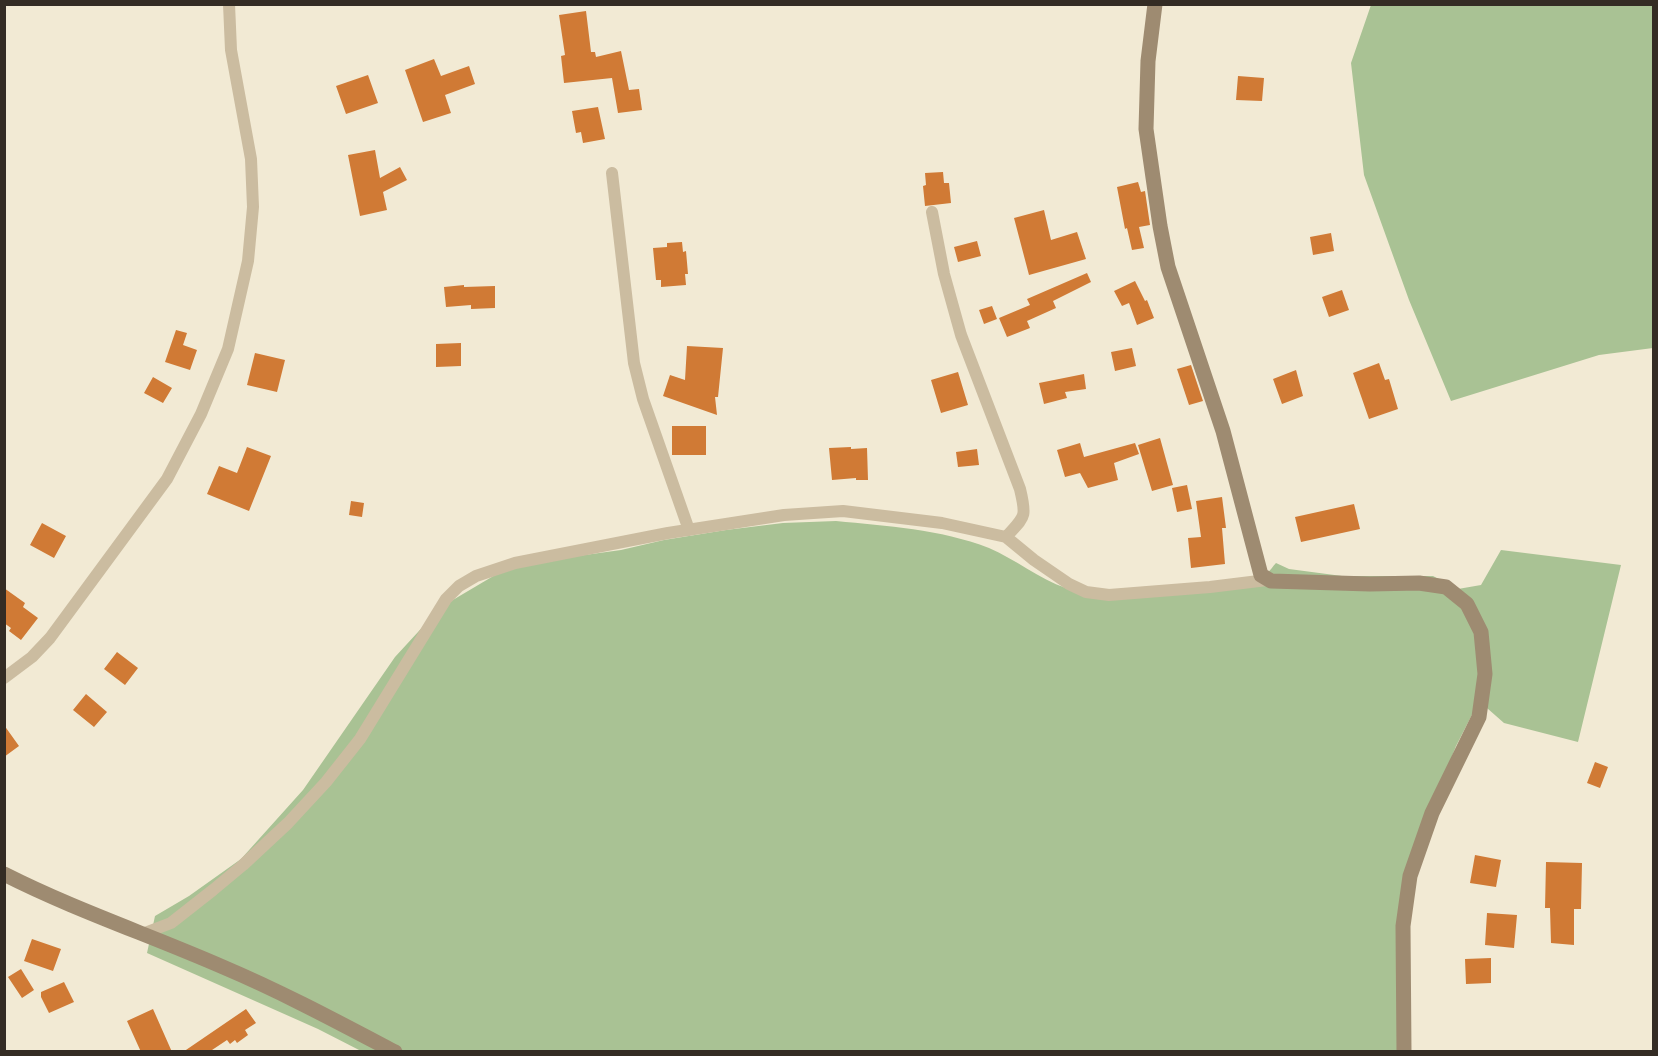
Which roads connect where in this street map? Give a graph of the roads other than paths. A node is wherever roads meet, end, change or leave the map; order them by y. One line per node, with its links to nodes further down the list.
1 (229, 4): 8 (street)
2 (1155, 4): 7 (street)
3 (612, 173): 5 (street)
4 (932, 212): 6 (street)
5 (689, 530): 6 (street); 10 (street)
6 (1006, 537): 7 (street)
7 (1267, 580): 12 (street)
8 (4, 678)
9 (4, 874): 10 (street)
10 (141, 934): 11 (street)
11 (395, 1052)
12 (1404, 1052)

